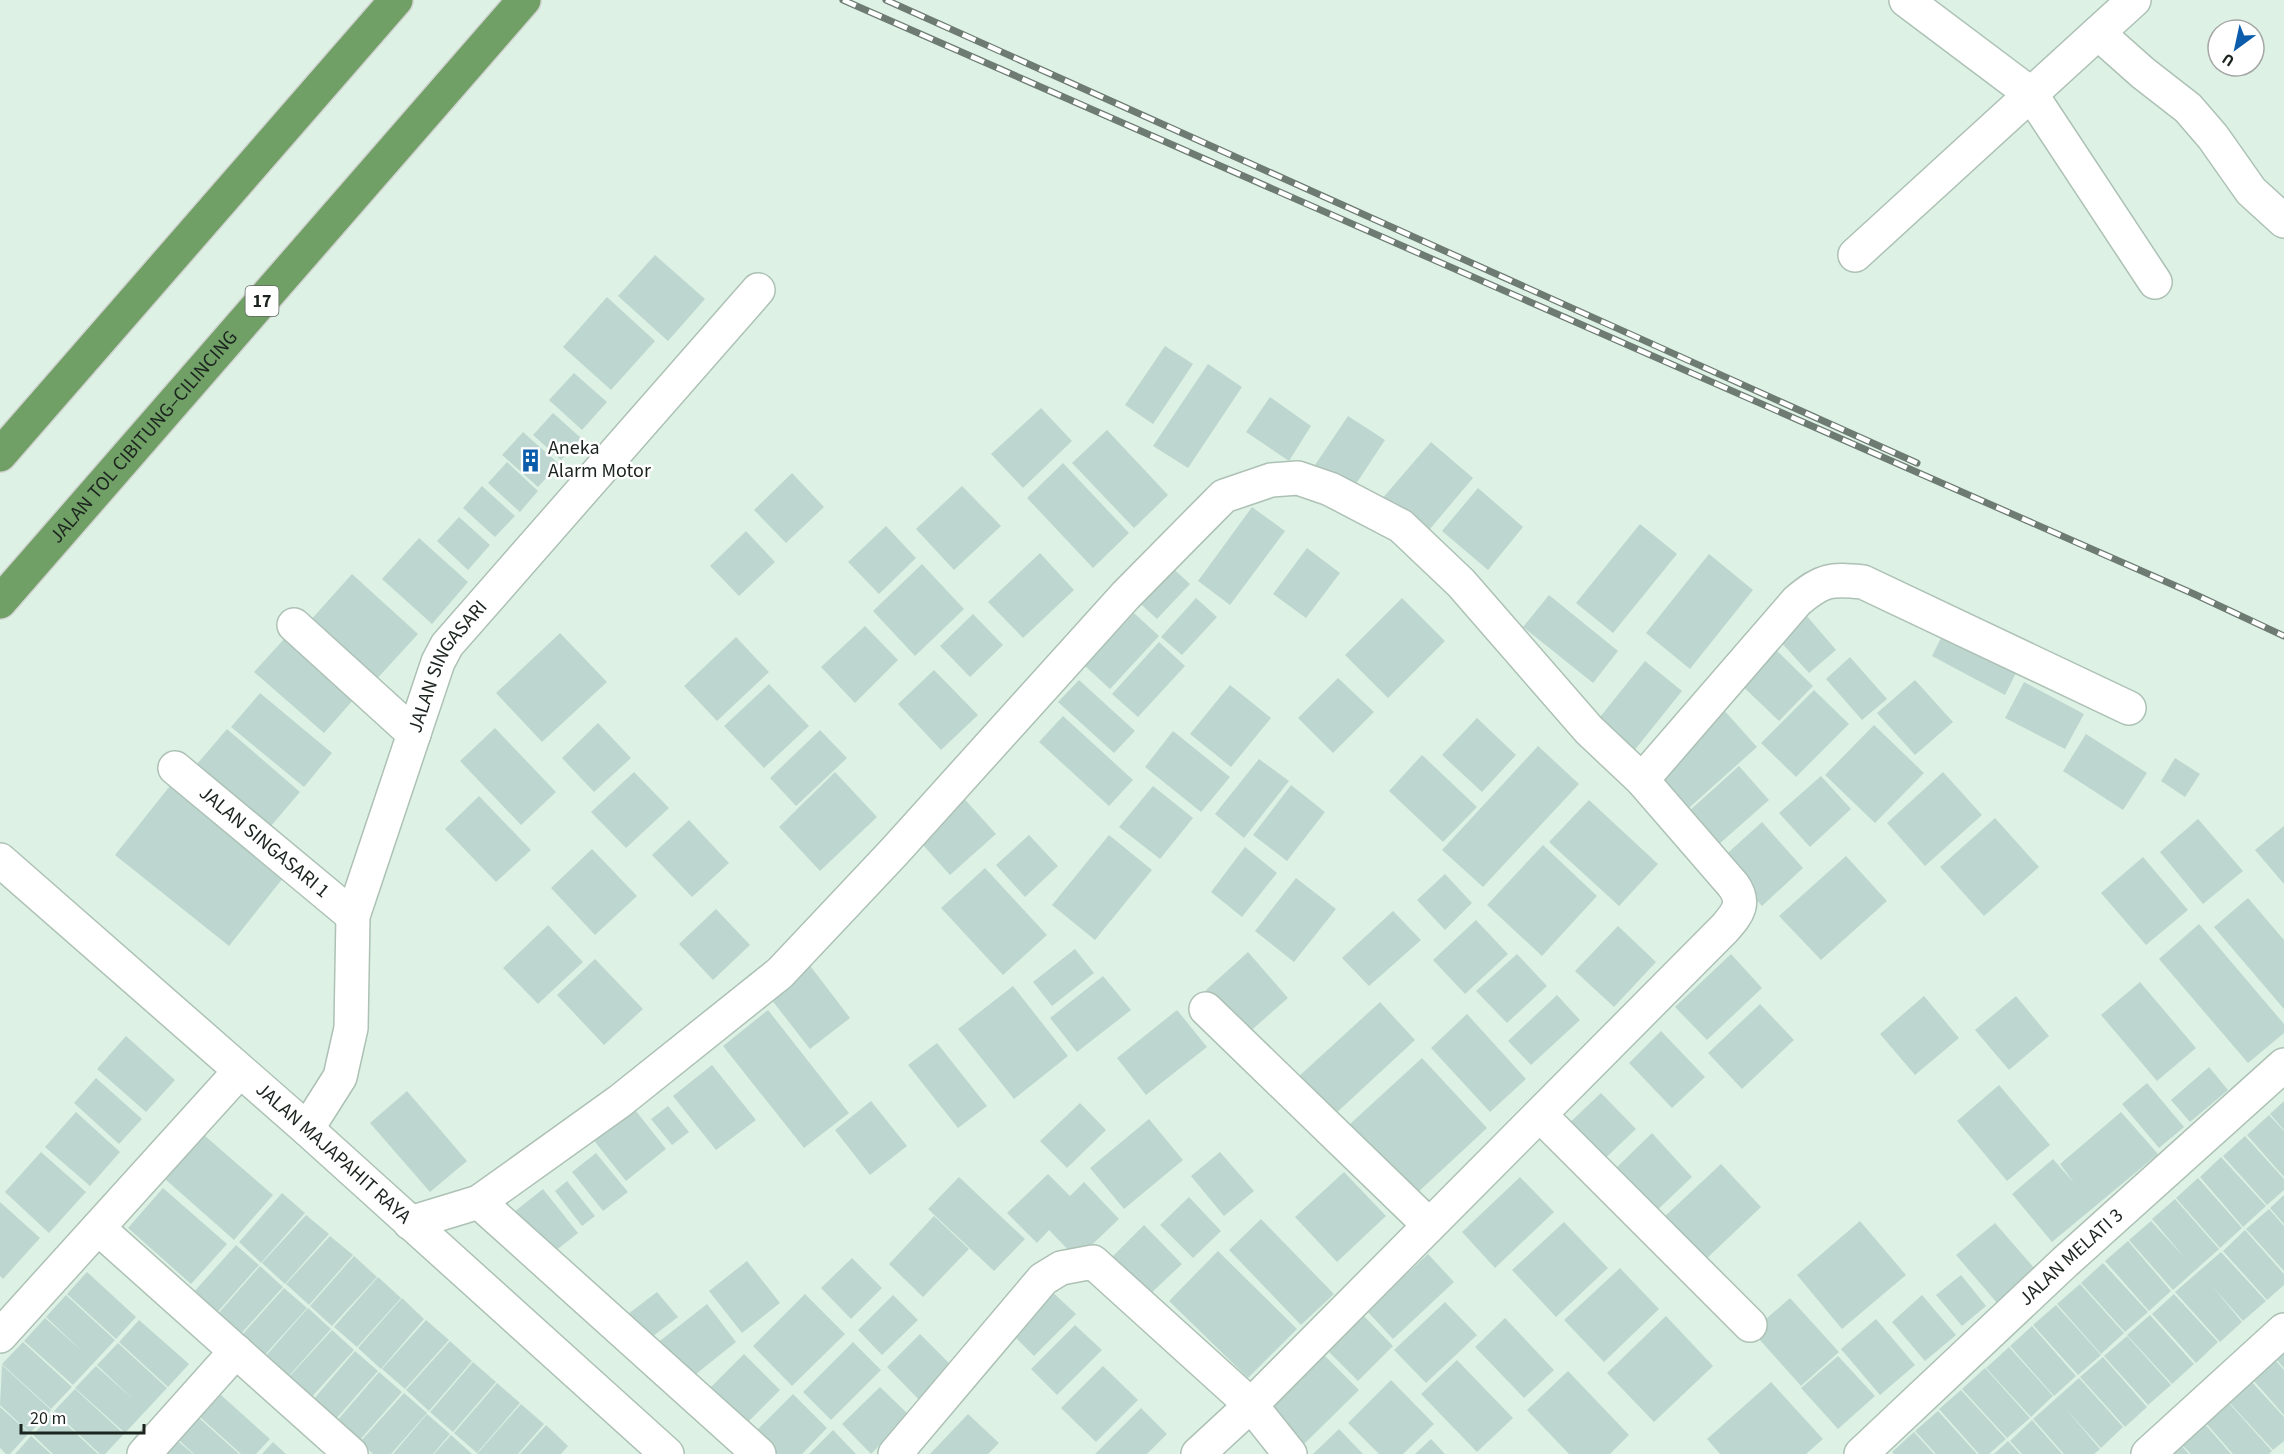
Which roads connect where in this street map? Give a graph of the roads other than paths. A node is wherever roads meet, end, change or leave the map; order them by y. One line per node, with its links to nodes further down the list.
1 (396, 0): 11 (highway)
2 (524, 0): 12 (highway, JALAN TOL CIBITUNG–CILINCING / 17)
3 (1906, 0): 6 (street)
4 (2134, 0): 5 (street)
5 (2098, 33): 6 (street); 7 (street)
6 (2031, 94): 8 (street); 9 (street)
7 (2284, 221)
8 (1855, 255)
9 (2155, 282)
10 (758, 290): 15 (street, JALAN SINGASARI)
11 (0, 455)
12 (0, 602)
13 (294, 625): 15 (street)
14 (2129, 708): 17 (street)
15 (414, 734): 19 (street, JALAN SINGASARI)
16 (175, 768): 19 (street, JALAN SINGASARI 1)
17 (1642, 780): 23 (street, JALAN MAJAPAHIT RAYA); 25 (street, JALAN MAJAPAHIT RAYA)
18 (0, 860): 22 (street, JALAN MAJAPAHIT RAYA)
19 (353, 916): 24 (street, JALAN SINGASARI)
20 (1206, 1009): 27 (street)
21 (2284, 1065): 41 (street, JALAN MELATI 3)
22 (239, 1072): 24 (street, JALAN MAJAPAHIT RAYA); 28 (street)
23 (1540, 1115): 27 (street); 29 (street)
24 (307, 1130): 26 (street, JALAN MAJAPAHIT RAYA)
25 (479, 1202): 26 (street, JALAN MAJAPAHIT RAYA); 37 (street)
26 (410, 1223): 36 (street)
27 (1429, 1225): 33 (street)
28 (98, 1228): 31 (street); 32 (street)
29 (1750, 1325)
30 (2284, 1330): 42 (street)
31 (0, 1336)
32 (236, 1351): 34 (street); 35 (street)
33 (1251, 1405): 38 (street); 39 (street); 40 (street)
34 (144, 1454)
35 (351, 1454)
36 (667, 1454)
37 (759, 1454)
38 (895, 1454)
39 (1198, 1454)
40 (1290, 1454)
41 (1862, 1454)
42 (2148, 1454)

